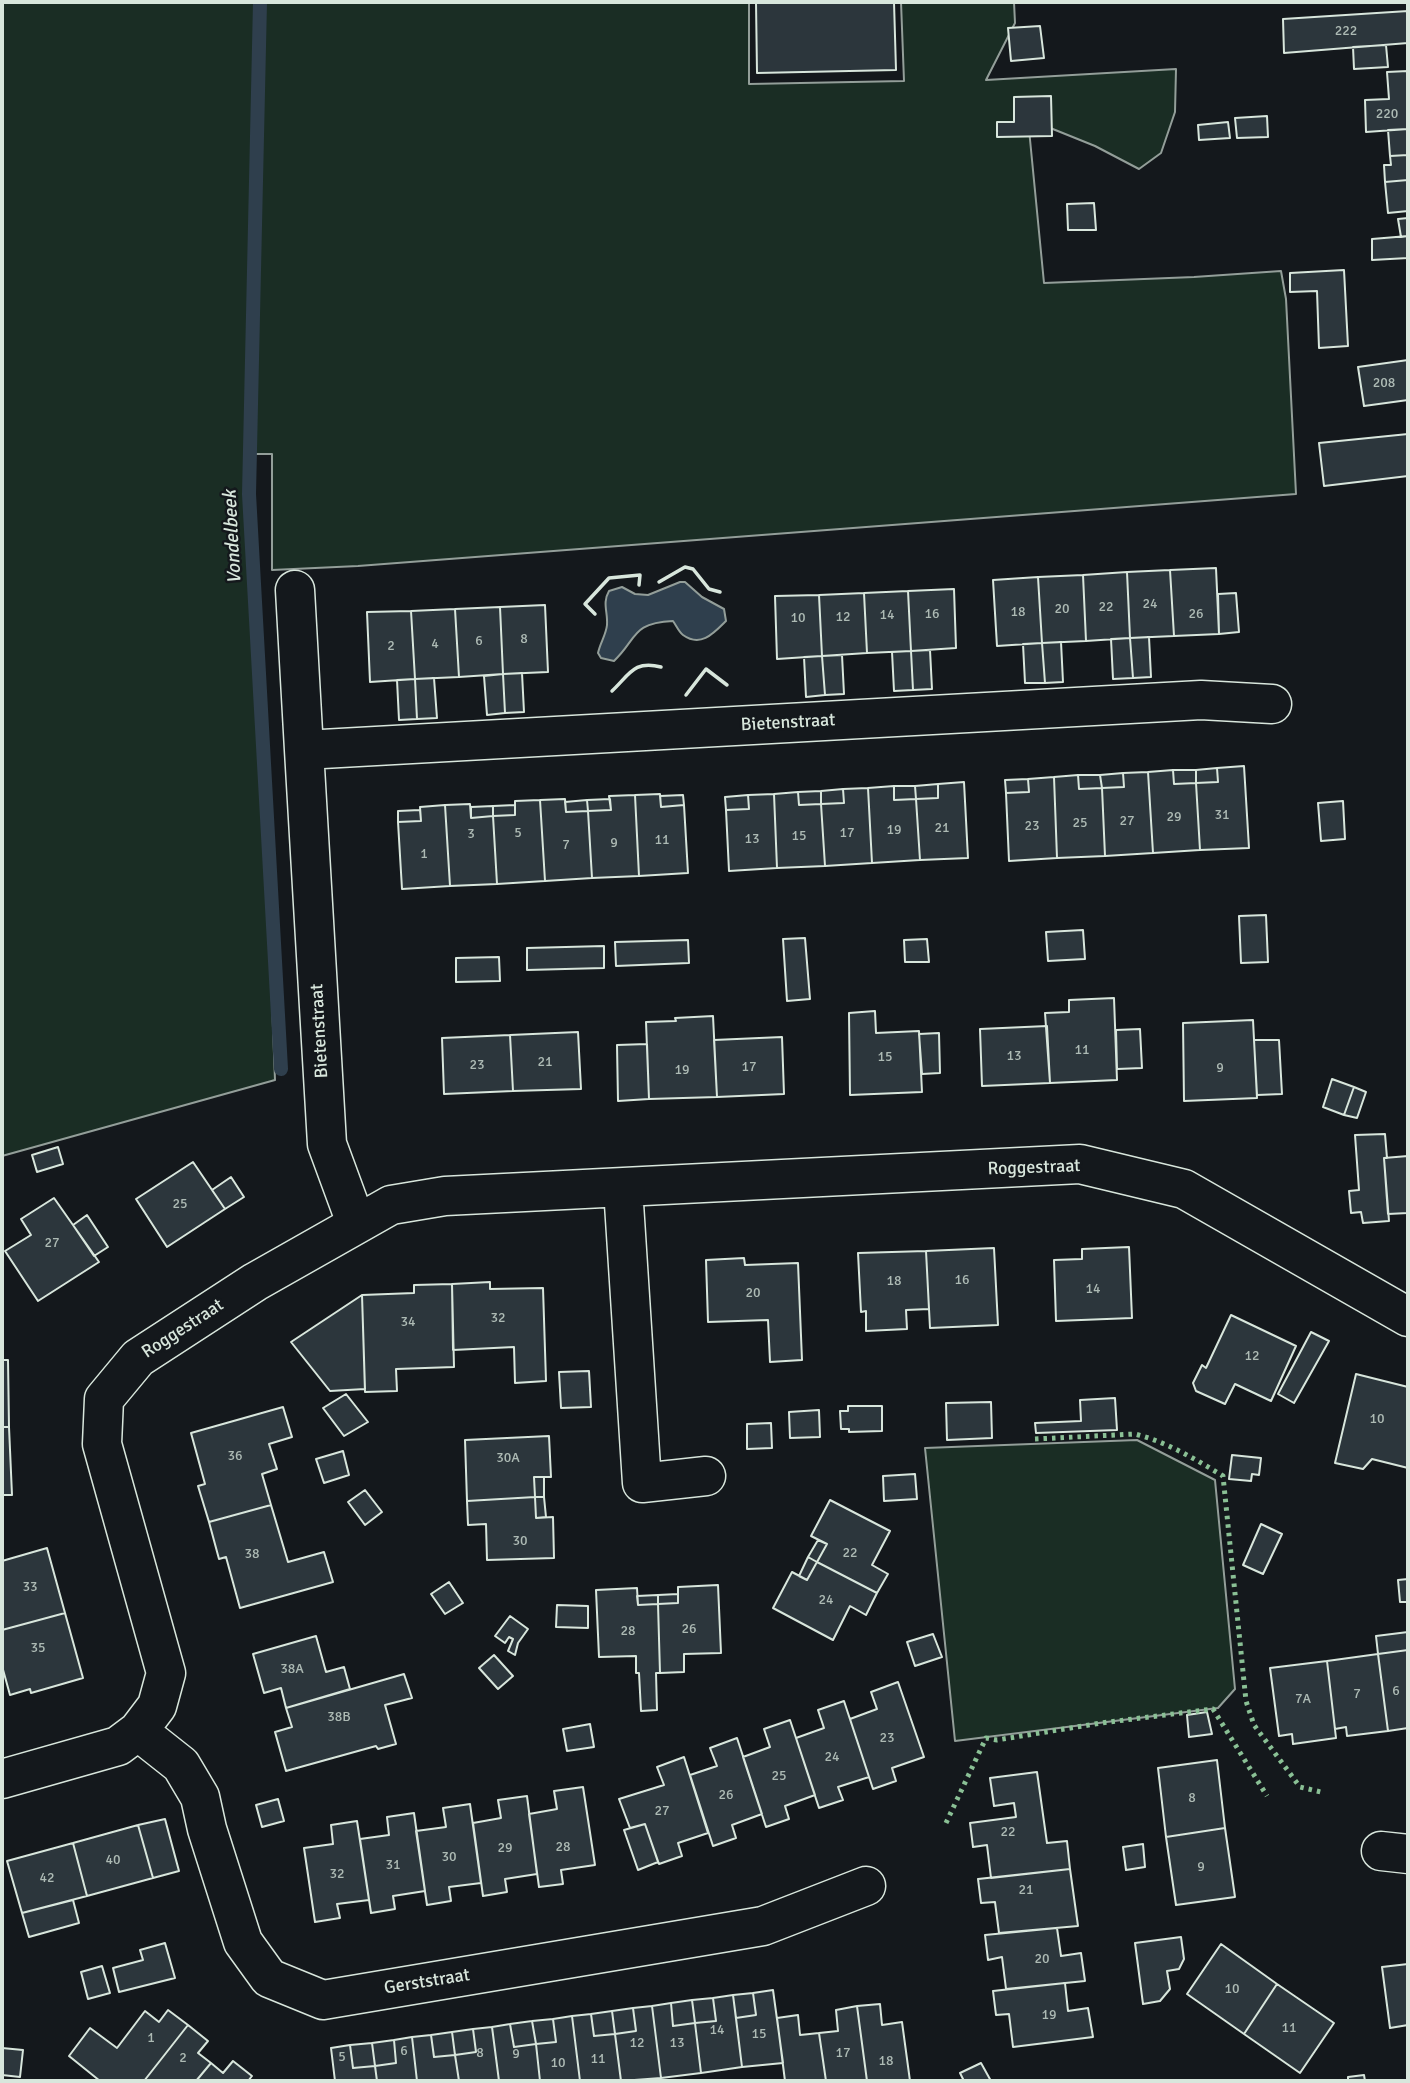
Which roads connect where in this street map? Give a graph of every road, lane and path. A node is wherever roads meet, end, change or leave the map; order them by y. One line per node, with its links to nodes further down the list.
1 (295, 590): 3 (street, Bietenstraat)
2 (1272, 704): 3 (street, Bietenstraat)
3 (304, 750): 5 (street, Bietenstraat)
4 (623, 1188): 5 (street, Roggestraat); 6 (street, Roggestraat); 7 (street)
5 (356, 1223): 8 (street, Roggestraat)
6 (1408, 1317)
7 (706, 1476)
8 (138, 1731): 9 (street, Roggestraat); 10 (street, Gerststraat)
9 (2, 1779)
10 (866, 1886)

